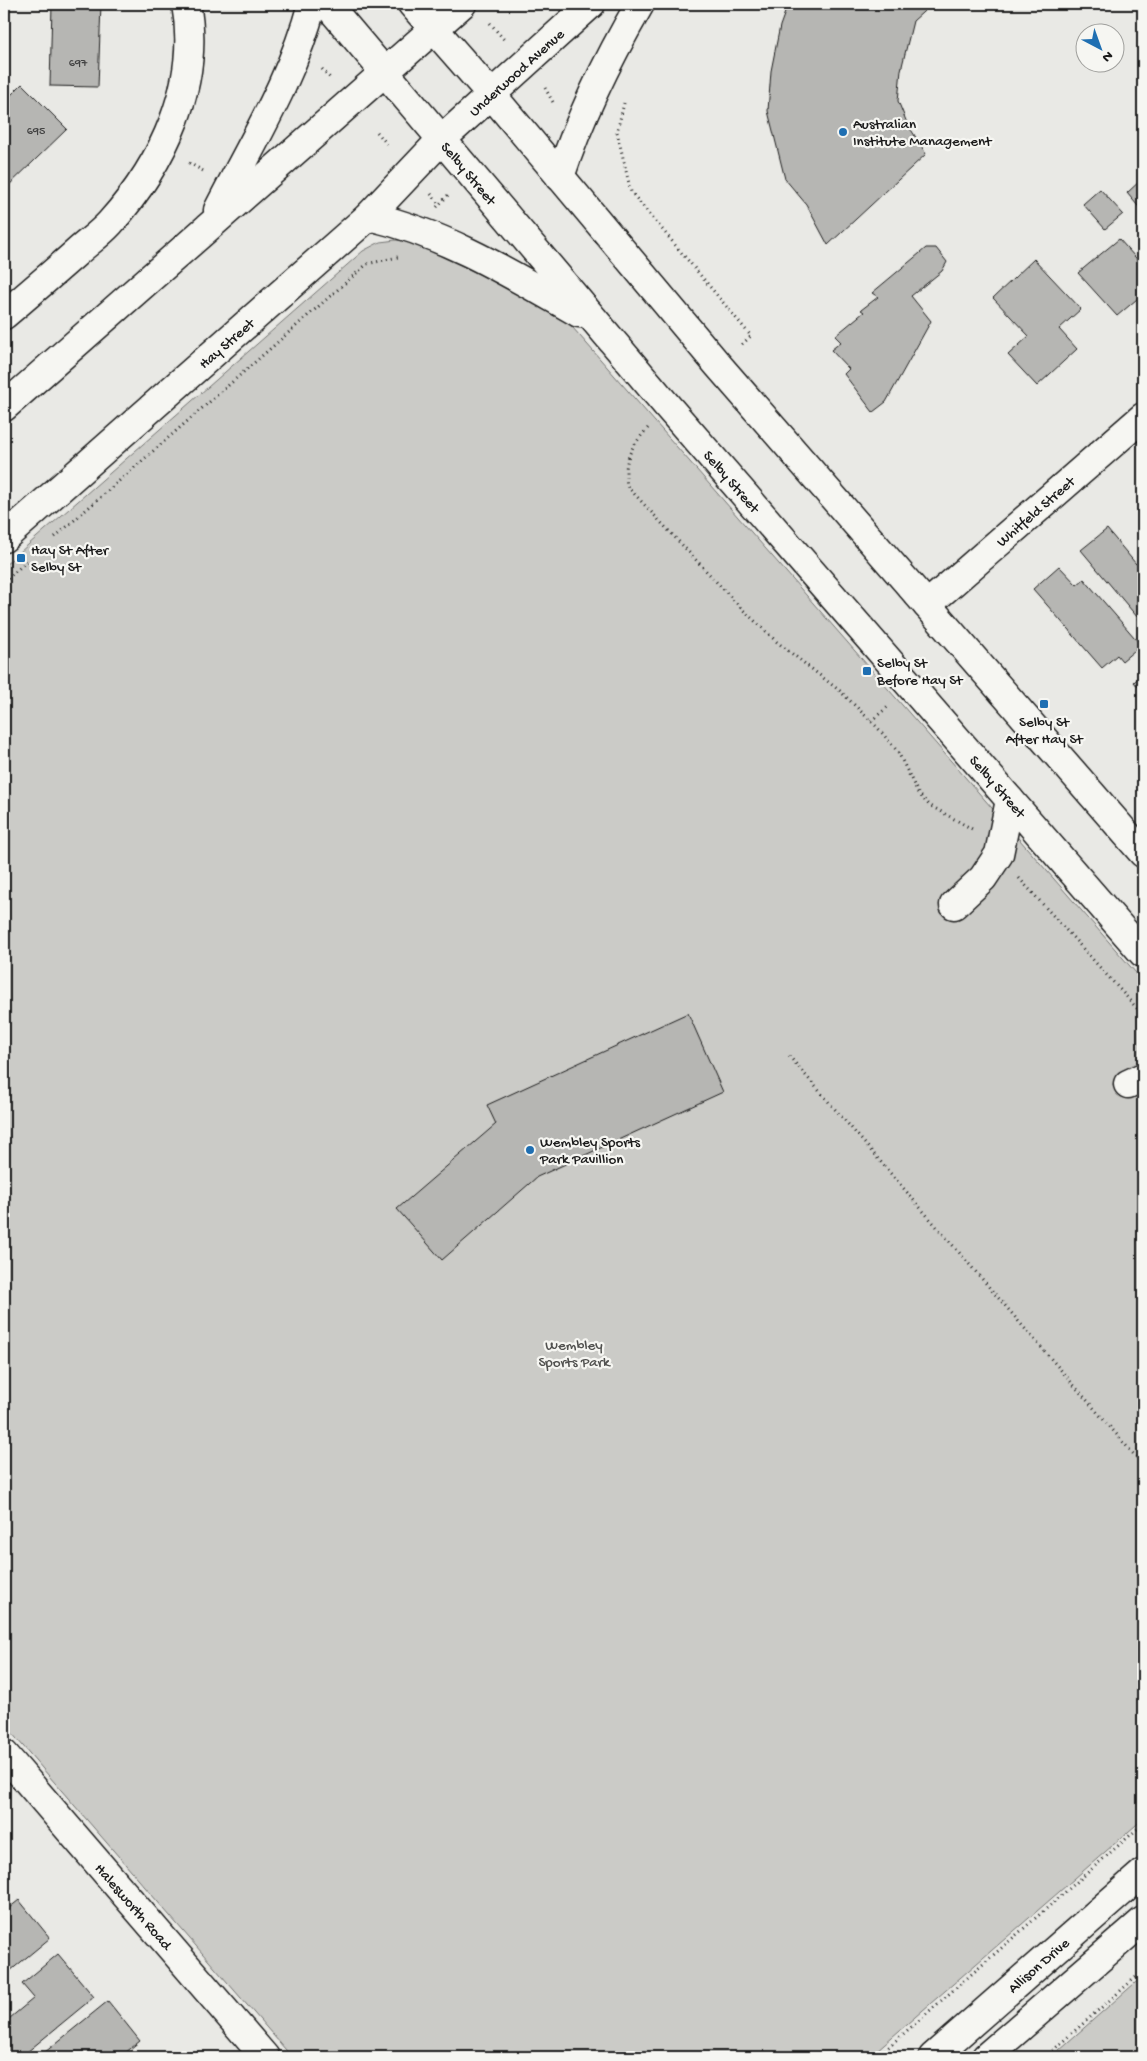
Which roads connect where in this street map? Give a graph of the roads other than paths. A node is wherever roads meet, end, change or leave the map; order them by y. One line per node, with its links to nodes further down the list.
1 (186, 4): 15 (main road)
2 (312, 4): 14 (main road)
3 (327, 4): 9 (main road, Selby Street)
4 (412, 4): 8 (main road)
5 (462, 4): 8 (main road)
6 (591, 4): 10 (main road, Underwood Avenue)
7 (640, 4): 12 (main road)
8 (434, 28): 9 (main road); 10 (main road)
9 (384, 72): 11 (main road, Selby Street); 14 (main road)
10 (491, 94): 11 (main road, Underwood Avenue); 12 (main road)
11 (441, 140): 13 (main road, Hay Street); 16 (main road, Selby Street)
12 (560, 177): 20 (main road)
13 (369, 216): 16 (main road); 19 (main road, Hay Street)
14 (212, 222): 17 (main road)
15 (4, 316)
16 (597, 323): 21 (main road, Selby Street)
17 (4, 407)
18 (1143, 417): 20 (main road, Whitfeld Street)
19 (4, 538)
20 (926, 605): 22 (main road)
21 (1010, 800): 23 (main road); 24 (main road, Selby Street)
22 (1143, 853)
23 (954, 905)
24 (1143, 952)
25 (4, 1754): 28 (main road, Halesworth Road)
26 (1143, 1873): 29 (main road, Allison Drive)
27 (1143, 1921): 30 (main road)
28 (264, 2057)
29 (932, 2057)
30 (986, 2057)

